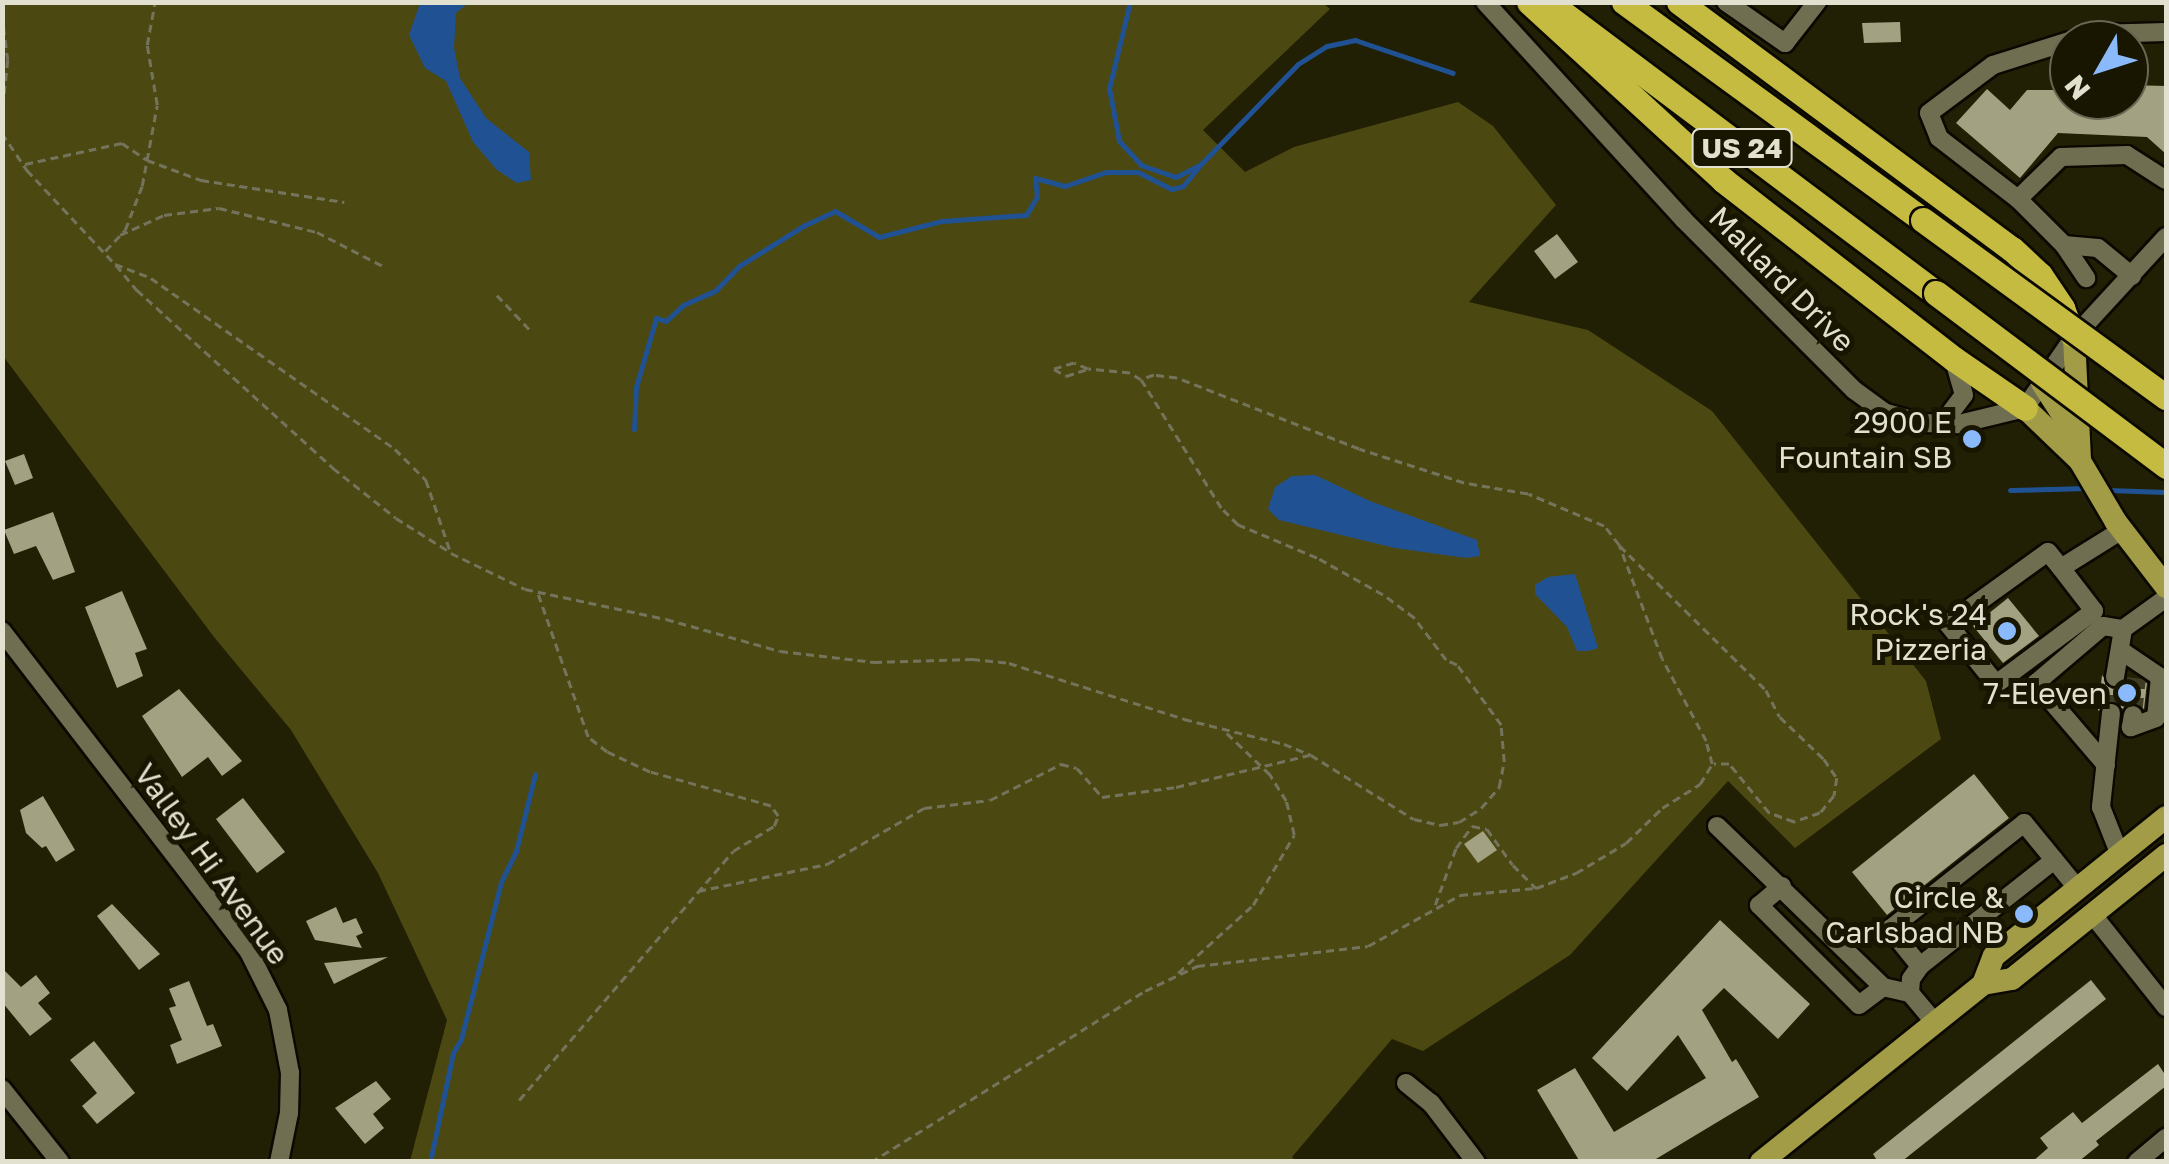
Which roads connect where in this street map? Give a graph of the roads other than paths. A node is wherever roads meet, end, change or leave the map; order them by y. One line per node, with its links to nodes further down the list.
1 (1484, 2): 20 (street, Mallard Drive)
2 (1529, 2): 16 (highway)
3 (1548, 2): 22 (highway, US 24, bridge)
4 (1624, 2): 18 (highway, US 24, bridge)
5 (1678, 2): 15 (highway)
6 (1726, 2): 7 (street)
7 (1816, 2)
8 (2049, 48): 10 (street)
9 (2166, 180): 10 (street)
10 (2018, 199): 12 (street)
11 (2166, 237): 13 (street)
12 (2064, 246): 13 (street); 14 (street)
13 (2132, 276): 15 (street)
14 (2086, 278)
15 (2074, 338): 17 (street); 21 (main road)
16 (1954, 359): 19 (highway); 20 (street)
17 (2042, 383): 19 (street); 21 (main road)
18 (2166, 397)
19 (2025, 408): 20 (street, Mallard Drive); 21 (main road)
20 (1942, 424)
21 (2080, 450): 23 (main road)
22 (2166, 466)
23 (2119, 526): 24 (street); 25 (main road)
24 (2061, 568): 24 (street)
25 (2166, 586)
26 (2166, 598): 27 (street)
27 (2124, 630): 29 (street); 33 (street)
28 (2, 631): 52 (street, Valley Hi Avenue)
29 (2120, 650): 30 (street); 32 (street)
30 (2115, 677)
31 (2112, 714): 32 (street)
32 (2109, 736): 33 (street)
33 (2106, 765): 36 (street)
34 (2166, 817): 36 (main road)
35 (1718, 826): 39 (street)
36 (2120, 854): 40 (main road)
37 (2166, 855): 41 (main road)
38 (2054, 860): 40 (street); 42 (street); 42 (street)
39 (1782, 886): 44 (street); 44 (street)
40 (2078, 888): 43 (main road)
41 (2092, 914): 43 (main road); 46 (street)
42 (1920, 966): 45 (street)
43 (1982, 984): 47 (main road)
44 (1883, 987): 45 (street)
45 (1910, 993): 47 (street)
46 (2166, 1006)
47 (1935, 1023): 54 (main road)
48 (1406, 1083): 53 (street)
49 (2, 1089): 51 (street)
50 (2166, 1138): 55 (street)
51 (60, 1162)
52 (279, 1162)
53 (1476, 1162)
54 (1761, 1162)
55 (2137, 1162)

